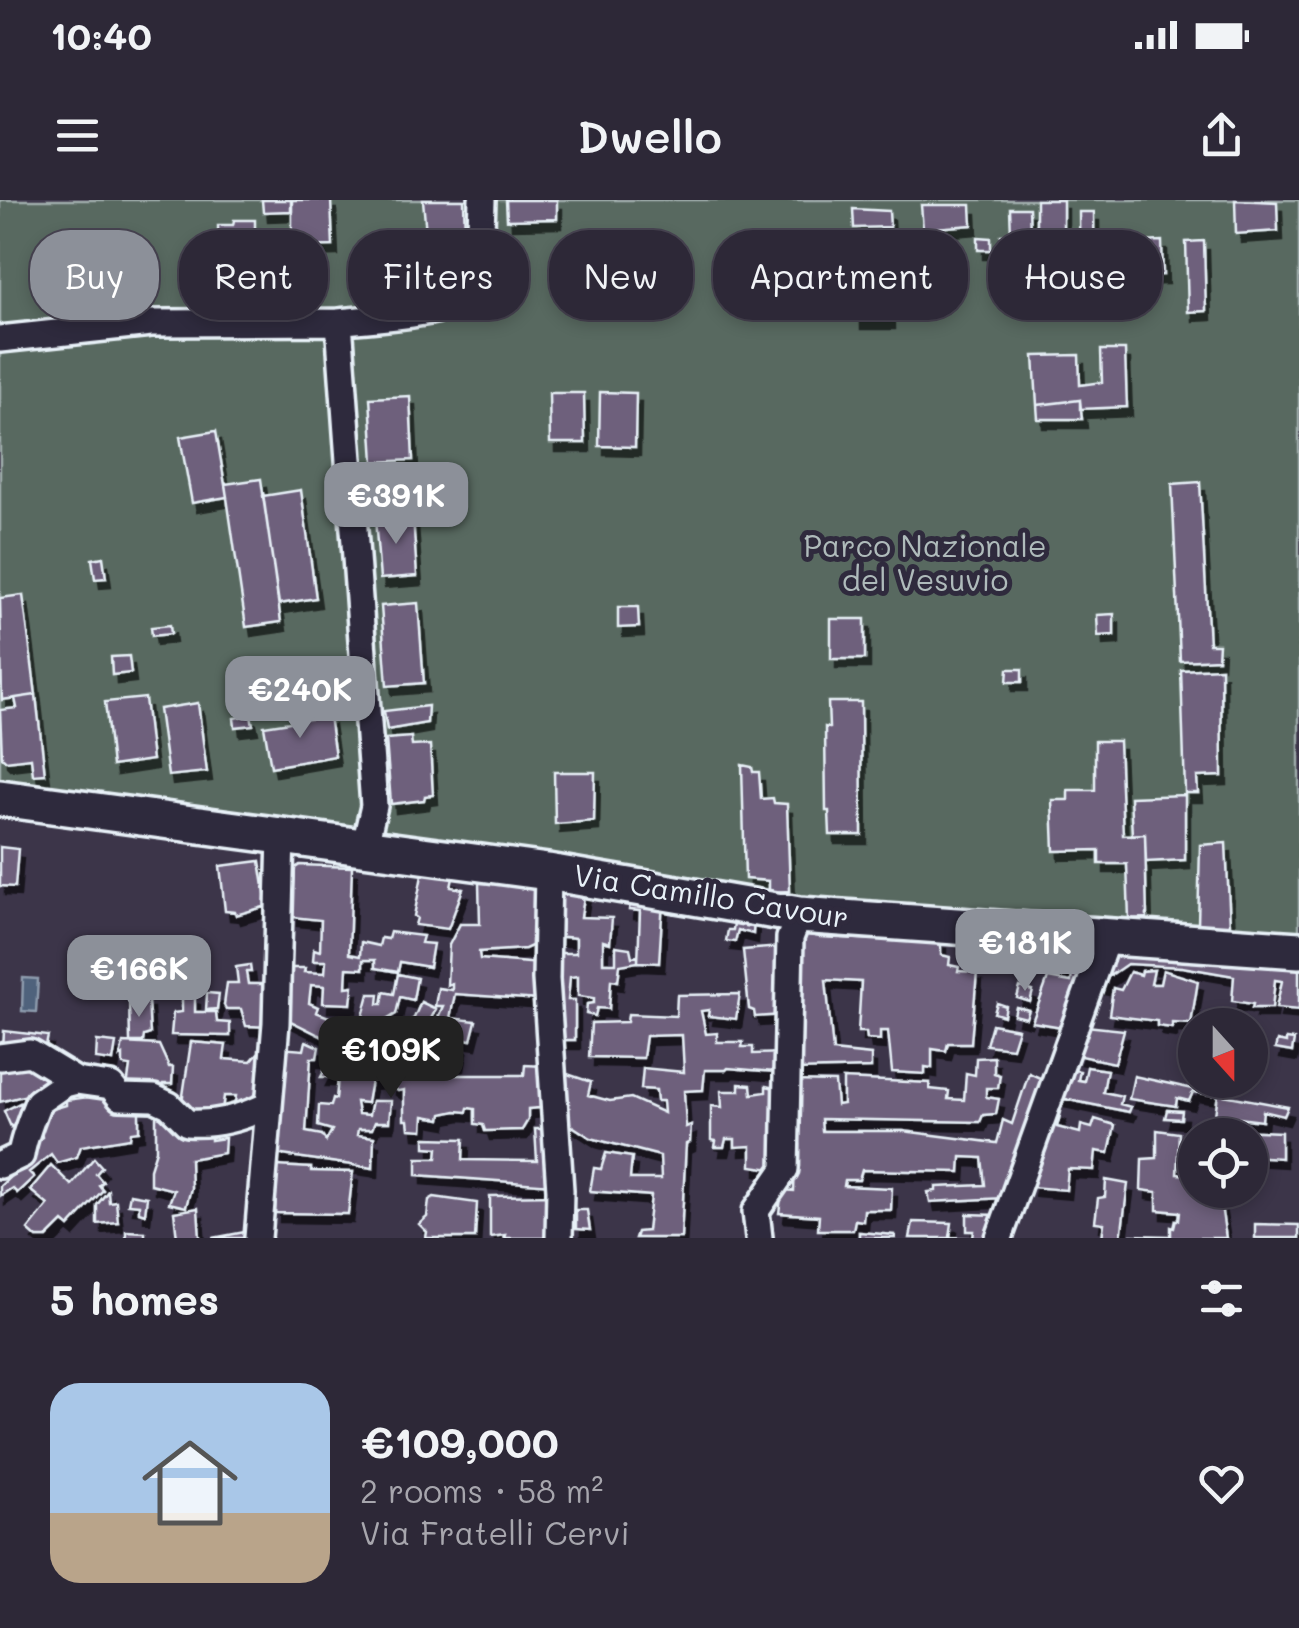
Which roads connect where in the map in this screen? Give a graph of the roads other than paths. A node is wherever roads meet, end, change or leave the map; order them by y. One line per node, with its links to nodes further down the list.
1 (482, 200): 2 (street)
2 (339, 322): 3 (street); 6 (street)
3 (0, 339)
4 (0, 798): 5 (street, Via Camillo Cavour)
5 (281, 835): 6 (street, Via Camillo Cavour); 13 (street)
6 (364, 845): 7 (street, Via Camillo Cavour)
7 (548, 872): 8 (street, Via Camillo Cavour); 16 (street)
8 (799, 915): 9 (street, Via Camillo Cavour); 17 (street)
9 (1107, 937): 10 (street, Via Camillo Cavour); 18 (street)
10 (1299, 950)
11 (0, 1057): 12 (street)
12 (76, 1081): 13 (street); 14 (street)
13 (267, 1106): 15 (street)
14 (0, 1165)
15 (258, 1238)
16 (559, 1238)
17 (759, 1238)
18 (999, 1238)

